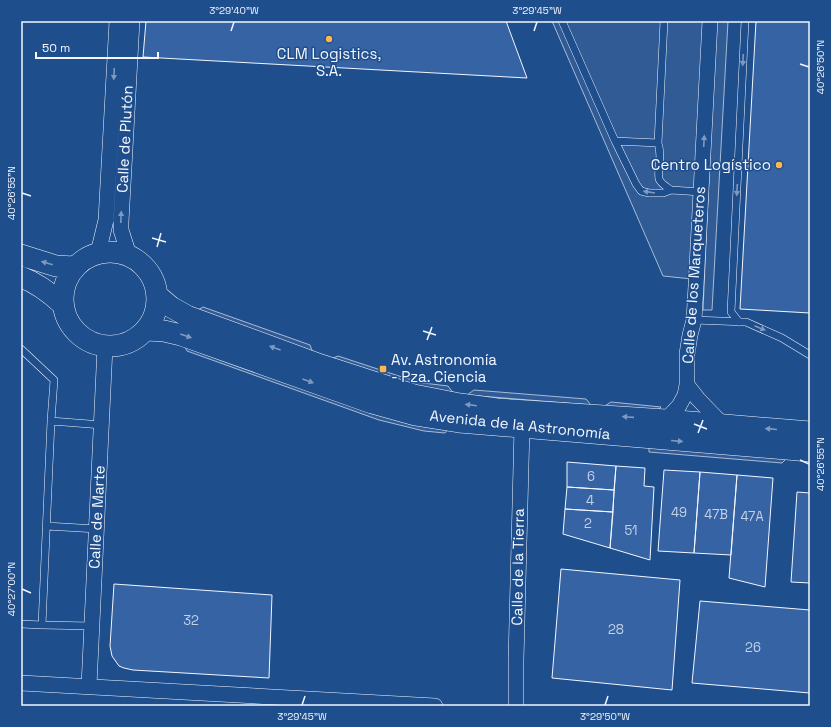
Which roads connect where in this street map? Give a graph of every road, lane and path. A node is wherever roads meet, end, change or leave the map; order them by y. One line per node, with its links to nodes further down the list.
1 (117, 21): 11 (street, Calle de Plutón, one-way to 11)
2 (132, 21): 13 (street, Calle de Plutón, one-way to 2)
3 (562, 21): 7 (lane)
4 (664, 21): 8 (lane)
5 (710, 21): 10 (street, Calle de los Marqueteros, one-way to 5)
6 (745, 21): 19 (lane, one-way to 19)
7 (615, 141): 8 (lane); 9 (lane, one-way to 7)
8 (658, 143): 9 (lane)
9 (670, 190): 10 (lane)
10 (701, 192): 18 (street, Calle de los Marqueteros)
11 (98, 253): 13 (street); 14 (street)
12 (21, 255): 14 (street, one-way to 12)
13 (129, 255): 16 (street)
14 (75, 267): 17 (street)
15 (21, 277): 17 (street)
16 (158, 296): 20 (street); 25 (street, Avenida de la Astronomía, one-way to 16)
17 (62, 304): 21 (street)
18 (694, 320): 19 (lane); 24 (street, Calle de los Marqueteros)
19 (739, 322): 23 (lane, one-way to 23)
20 (147, 330): 21 (street); 31 (street, Avenida de la Astronomía, one-way to 31)
21 (105, 347): 29 (street, Calle de Marte)
22 (21, 349): 28 (lane)
23 (810, 355)
24 (687, 385): 27 (street, Calle de los Marqueteros); 30 (street, Calle de los Marqueteros)
25 (497, 409): 26 (street, Avenida de la Astronomía); 31 (street)
26 (565, 413): 27 (street, Avenida de la Astronomía, one-way to 26); 31 (street)
27 (666, 420): 30 (street, Avenida de la Astronomía); 33 (street, Calle de los Marqueteros)
28 (52, 421): 29 (lane); 35 (lane)
29 (102, 424): 36 (street, Calle de Marte)
30 (723, 425): 32 (street, Avenida de la Astronomía, one-way to 30)
31 (522, 427): 33 (street, Avenida de la Astronomía); 43 (street, Calle de la Tierra)
32 (810, 432)
33 (644, 438): 34 (street, Avenida de la Astronomía, one-way to 34)
34 (810, 451)
35 (46, 526): 36 (lane); 38 (lane)
36 (97, 529): 39 (street, Calle de Marte)
37 (21, 624): 38 (lane)
38 (42, 625): 39 (lane)
39 (92, 626): 41 (street, Calle de Marte)
40 (21, 683): 41 (street)
41 (89, 686): 42 (street)
42 (435, 706)
43 (516, 706)

